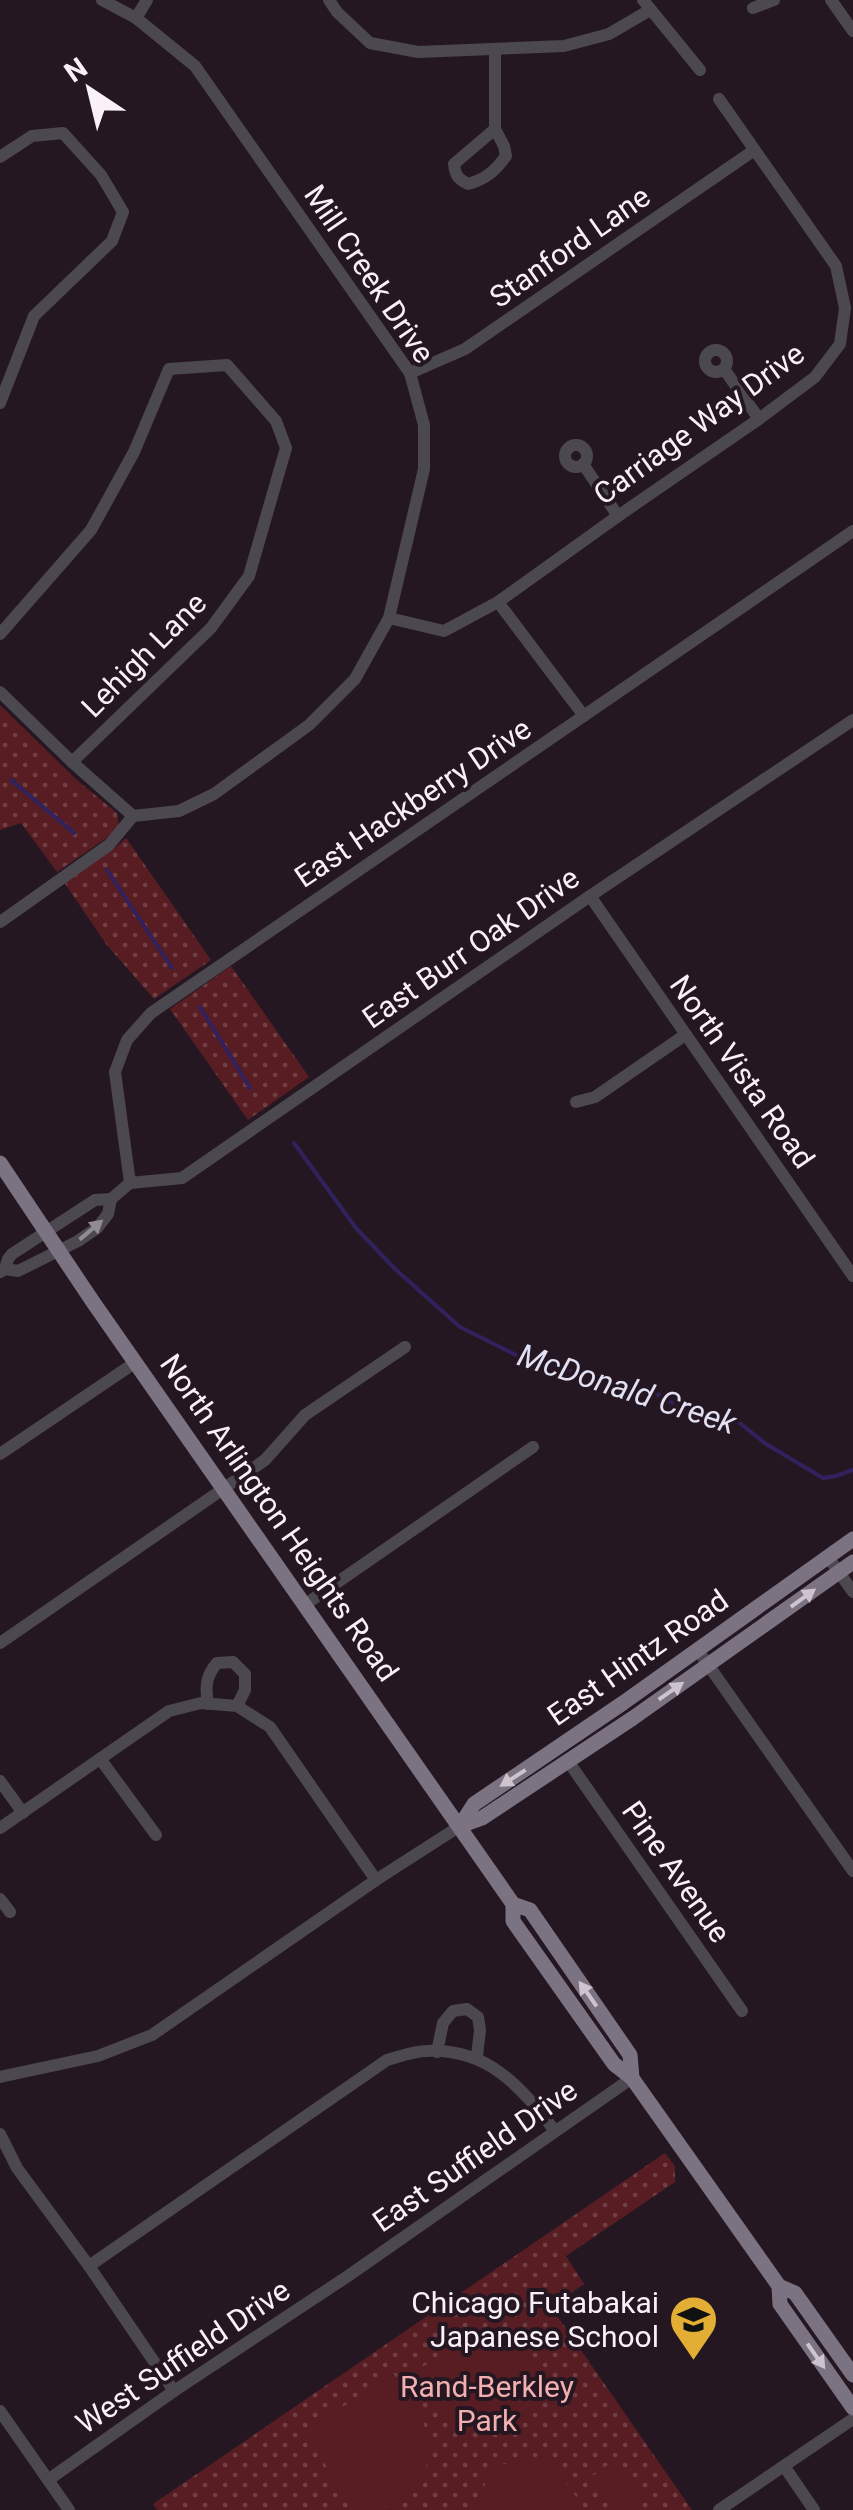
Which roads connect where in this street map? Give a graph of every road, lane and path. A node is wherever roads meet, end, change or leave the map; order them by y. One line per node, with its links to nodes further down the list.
1 (102, 0): 8 (street, Mill Creek Drive)
2 (148, 0): 8 (street)
3 (329, 0): 10 (street)
4 (774, 0): 7 (street)
5 (831, 0): 9 (street)
6 (646, 5): 10 (street); 11 (street)
7 (753, 8)
8 (136, 18): 17 (street, Mill Creek Drive)
9 (853, 31)
10 (495, 49): 13 (street)
11 (700, 70)
12 (719, 99): 14 (street, Carriage Way Drive)
13 (495, 129): 13 (street)
14 (754, 151): 17 (street, Stanford Lane); 19 (street, Carriage Way Drive)
15 (0, 157): 18 (street)
16 (724, 369): 19 (street)
17 (410, 372): 24 (street, Mill Creek Drive)
18 (0, 403)
19 (759, 419): 21 (street, Carriage Way Drive)
20 (583, 464): 21 (street)
21 (618, 516): 23 (street, Carriage Way Drive)
22 (853, 531): 27 (street, East Hackberry Drive)
23 (498, 602): 24 (street, Carriage Way Drive); 27 (street)
24 (389, 618): 30 (street, Mill Creek Drive)
25 (0, 634): 29 (street, Lehigh Lane)
26 (0, 692): 29 (street)
27 (584, 716): 36 (street, East Hackberry Drive)
28 (853, 720): 31 (street, East Burr Oak Drive)
29 (72, 762): 30 (street)
30 (133, 816): 32 (street)
31 (590, 896): 33 (street, North Vista Road); 36 (street, East Burr Oak Drive)
32 (0, 922)
33 (685, 1034): 34 (street); 41 (street, North Vista Road)
34 (576, 1102)
35 (0, 1163): 38 (main road, North Arlington Heights Road)
36 (130, 1183): 37 (street)
37 (112, 1199): 38 (street); 39 (street, one-way to 37)
38 (46, 1232): 39 (main road, North Arlington Heights Road); 40 (street)
39 (59, 1252): 40 (street); 43 (main road, North Arlington Heights Road)
40 (3, 1270)
41 (853, 1276)
42 (405, 1347): 46 (street)
43 (136, 1362): 45 (street); 46 (main road, North Arlington Heights Road)
44 (533, 1446): 52 (street)
45 (0, 1454)
46 (225, 1489): 52 (main road, North Arlington Heights Road); 53 (street)
47 (853, 1539): 48 (main road, East Hintz Road)
48 (828, 1557): 50 (street); 54 (main road, East Hintz Road)
49 (853, 1562): 50 (main road, East Hintz Road)
50 (839, 1572): 51 (street); 55 (main road, East Hintz Road, one-way to 50)
51 (853, 1592)
52 (306, 1604): 62 (main road, North Arlington Heights Road)
53 (0, 1643)
54 (697, 1649): 55 (street); 62 (main road, East Hintz Road, one-way to 62)
55 (710, 1665): 59 (main road, East Hintz Road, one-way to 55); 65 (street)
56 (208, 1704): 57 (street); 57 (street); 58 (street)
57 (236, 1706): 66 (street)
58 (101, 1760): 61 (street); 64 (street)
59 (568, 1762): 62 (main road, East Hintz Road); 69 (street, Pine Avenue)
60 (0, 1781): 61 (street)
61 (22, 1813): 63 (street)
62 (460, 1826): 66 (street, East Hintz Road); 73 (main road, North Arlington Heights Road)
63 (0, 1828)
64 (156, 1836)
65 (853, 1870)
66 (376, 1880): 72 (street, East Hintz Road)
67 (0, 1899): 68 (street)
68 (10, 1912)
69 (742, 2011)
70 (437, 2052): 71 (street); 71 (street); 76 (street)
71 (476, 2056): 74 (street)
72 (0, 2077)
73 (632, 2078): 74 (street, East Suffield Drive); 78 (main road, North Arlington Heights Road)
74 (555, 2131): 77 (street, East Suffield Drive)
75 (0, 2134): 76 (street)
76 (89, 2266): 80 (street)
77 (348, 2276): 80 (street, West Suffield Drive)
78 (779, 2286): 79 (main road, North Arlington Heights Road); 81 (main road, North Arlington Heights Road, one-way to 81)
79 (853, 2375)
80 (174, 2391): 85 (street, West Suffield Drive)
81 (853, 2408)
82 (0, 2411): 85 (street)
83 (853, 2418): 84 (street)
84 (784, 2466): 87 (street); 88 (street)
85 (48, 2480): 86 (street)
86 (69, 2510)
87 (720, 2510)
88 (814, 2510)

